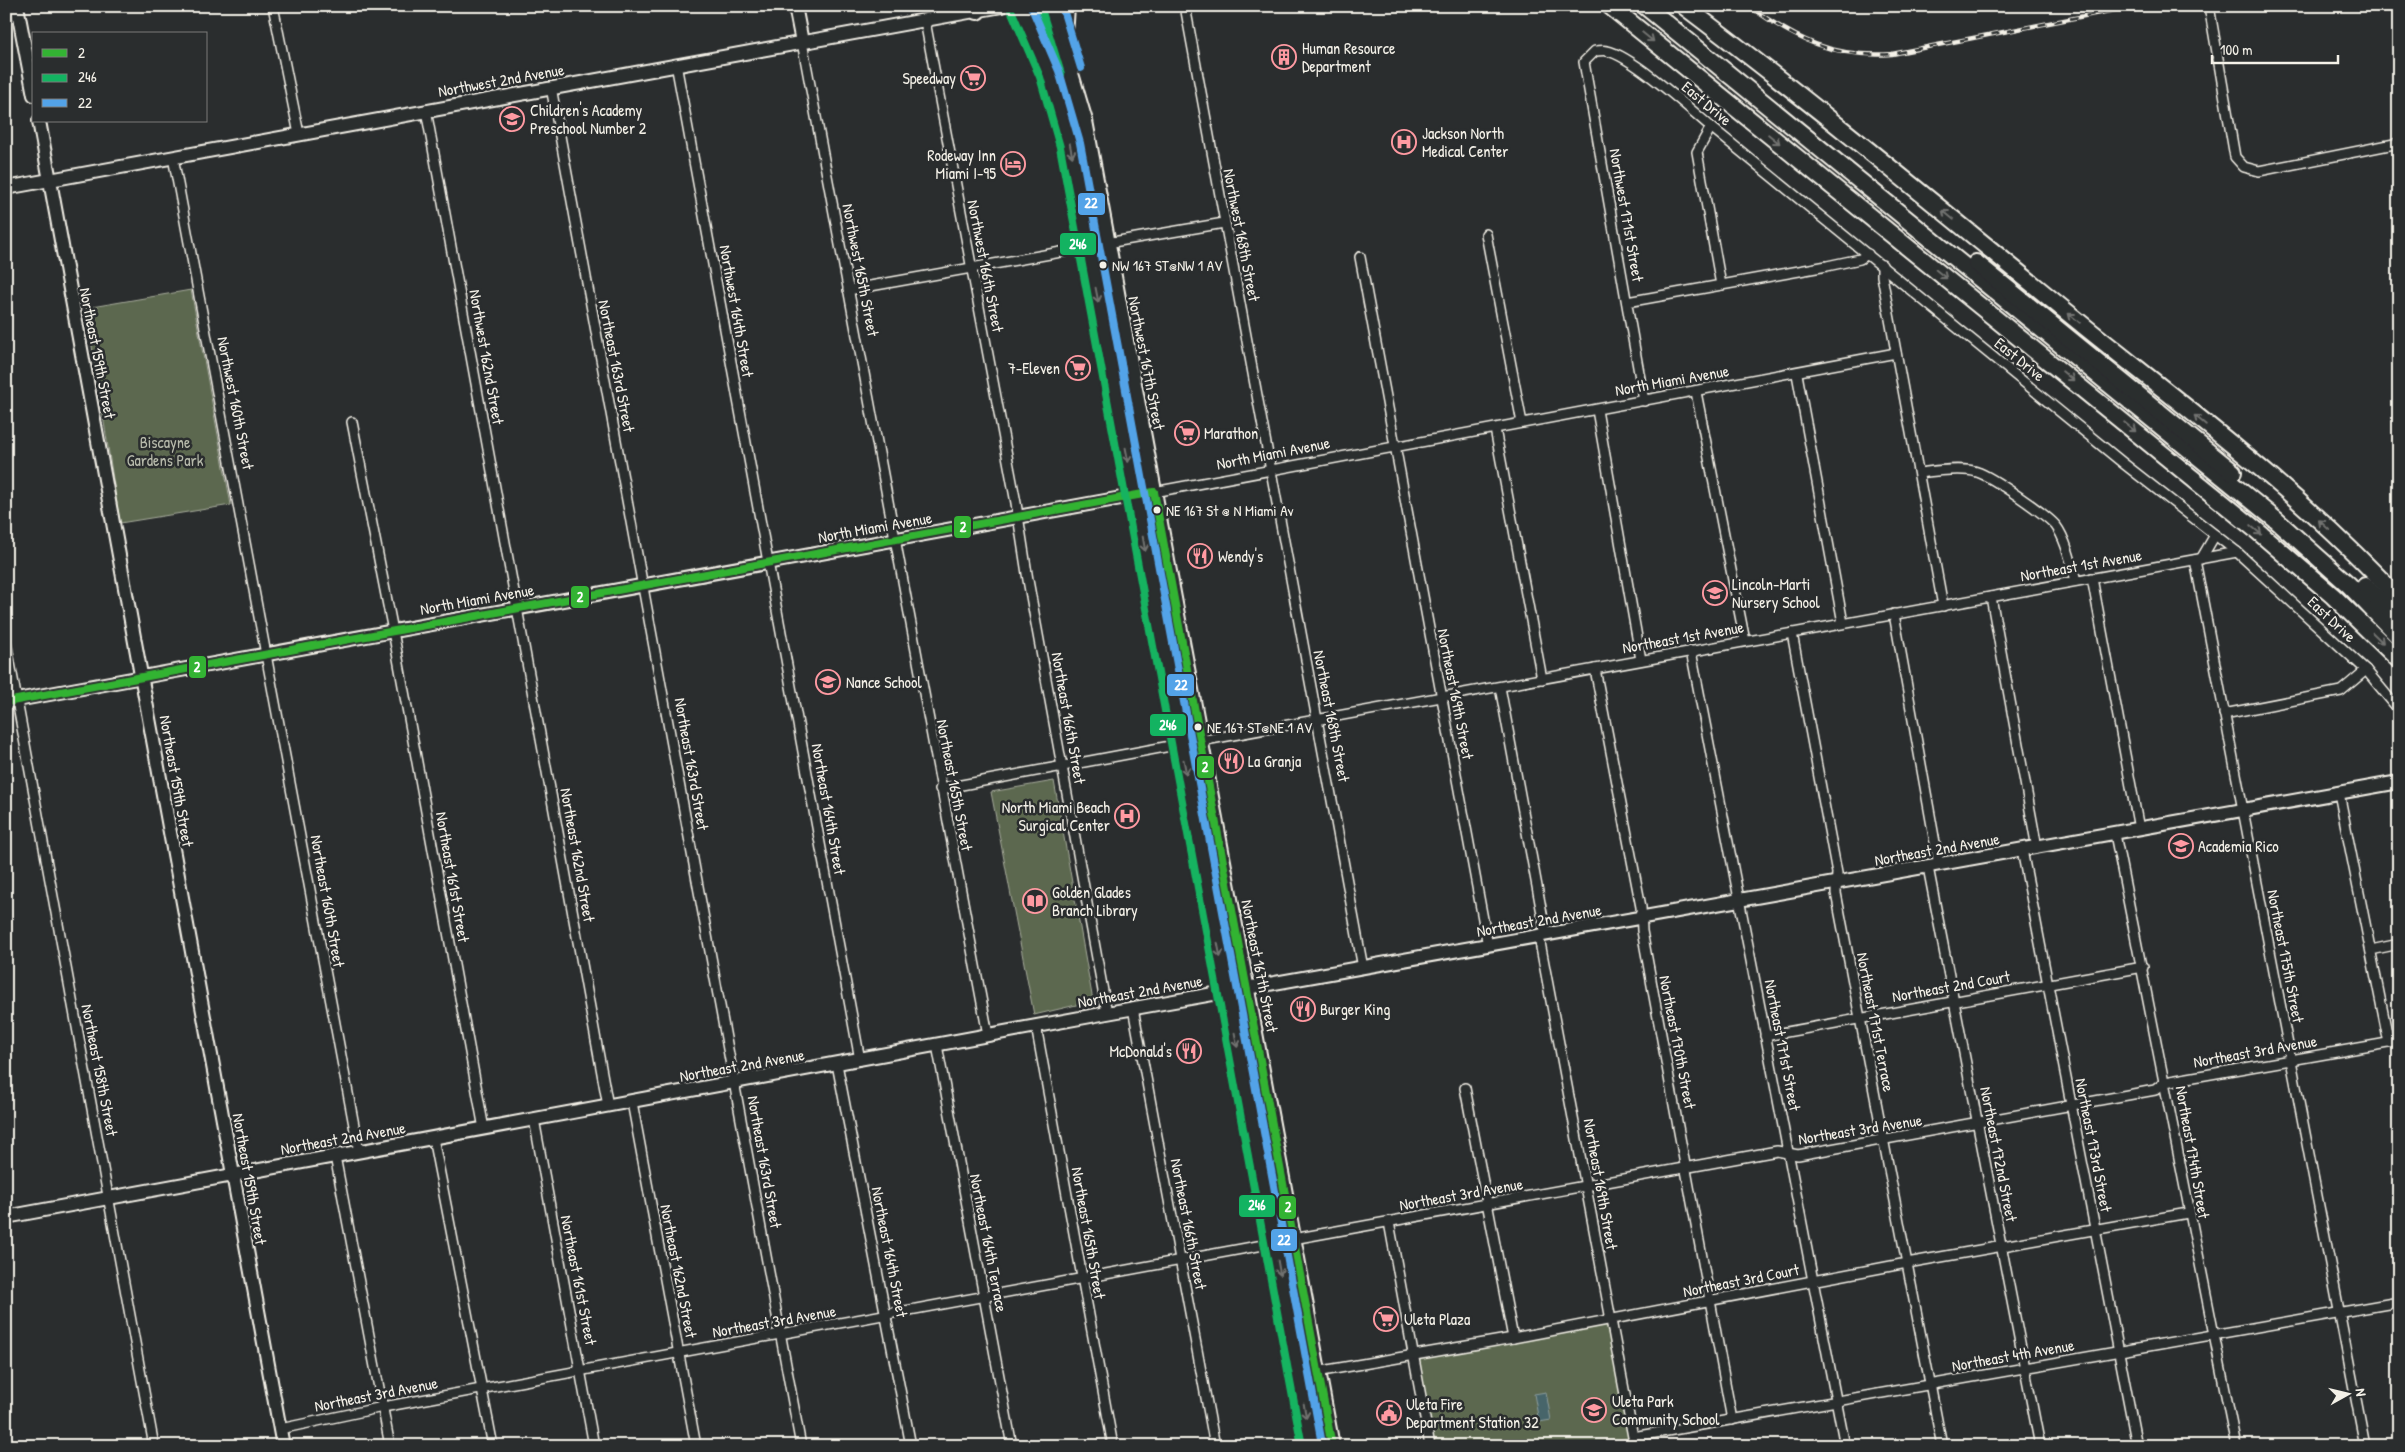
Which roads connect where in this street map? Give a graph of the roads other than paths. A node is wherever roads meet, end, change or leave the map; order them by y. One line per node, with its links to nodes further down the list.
1 (17, 6): 21 (street)
2 (273, 6): 27 (street)
3 (795, 6): 16 (street, Northwest 165th Street)
4 (1002, 6): 14 (street, Northwest 2nd Avenue)
5 (1020, 6): 23 (main road); 35 (main road, one-way to 35)
6 (1051, 6): 17 (main road, Northwest 167th Street)
7 (1067, 6): 17 (main road)
8 (1185, 6): 32 (street, Northwest 168th Street)
9 (1610, 6): 81 (highway, one-way to 81)
10 (1645, 6): 20 (highway)
11 (1661, 6): 20 (highway)
12 (1684, 6): 67 (highway, one-way to 12)
13 (2209, 6): 28 (street)
14 (979, 9): 15 (street, Northwest 2nd Avenue)
15 (925, 21): 16 (street, Northwest 2nd Avenue); 39 (street, Northwest 166th Street)
16 (802, 42): 19 (street, Northwest 2nd Avenue); 42 (street, Northwest 165th Street)
17 (1065, 49): 23 (main road, Northwest 167th Street)
18 (1607, 50): 26 (street, East Drive); 43 (street, Northwest 171st Street)
19 (676, 64): 22 (street, Northwest 2nd Avenue); 62 (street, Northwest 164th Street)
20 (1731, 70): 71 (highway); 75 (highway)
21 (32, 85)
22 (551, 87): 24 (street, Northwest 2nd Avenue); 65 (street, Northeast 163rd Street)
23 (1080, 102): 34 (main road, Northwest 167th Street)
24 (426, 110): 27 (street, Northwest 2nd Avenue); 69 (street, Northwest 162nd Street)
25 (39, 122): 30 (street, Northeast 159th Street)
26 (1710, 127): 36 (street, East Drive); 41 (street)
27 (299, 134): 29 (street, Northwest 2nd Avenue)
28 (2399, 143)
29 (174, 157): 30 (street, Northwest 2nd Avenue); 79 (street, Northwest 160th Street)
30 (49, 180): 31 (street, Northwest 2nd Avenue); 84 (street, Northeast 159th Street)
31 (6, 188)
32 (1224, 223): 34 (street); 53 (street, Northwest 168th Street)
33 (1486, 234): 50 (street)
34 (1107, 243): 40 (main road, Northwest 167th Street)
35 (1089, 247): 39 (street); 40 (main road); 56 (main road, one-way to 56)
36 (1868, 254): 38 (street, East Drive); 41 (street)
37 (1360, 257): 52 (street, Northeast 169th Street)
38 (1882, 265): 44 (street); 58 (street, East Drive)
39 (972, 267): 42 (street); 57 (street, Northwest 166th Street)
40 (1113, 272): 55 (main road, Northwest 167th Street)
41 (1721, 285): 43 (street)
42 (848, 290): 59 (street, Northwest 165th Street)
43 (1627, 302): 47 (street, Northwest 171st Street)
44 (1896, 353): 45 (street, North Miami Avenue); 54 (street)
45 (1797, 374): 46 (street, North Miami Avenue); 72 (street)
46 (1696, 392): 47 (street, North Miami Avenue); 77 (street)
47 (1644, 401): 48 (street, North Miami Avenue)
48 (1597, 410): 50 (street, North Miami Avenue); 80 (street)
49 (352, 422): 73 (street, Northeast 161st Street)
50 (1522, 423): 51 (street, North Miami Avenue)
51 (1495, 429): 52 (street, North Miami Avenue); 85 (street)
52 (1394, 447): 53 (street, North Miami Avenue); 87 (street, Northeast 169th Street)
53 (1271, 470): 55 (street, North Miami Avenue); 92 (street, Northeast 168th Street)
54 (1919, 473): 64 (street); 68 (street)
55 (1154, 492): 56 (street, North Miami Avenue); 93 (main road, Northeast 167th Street)
56 (1135, 496): 57 (street, North Miami Avenue); 91 (main road, one-way to 91)
57 (1018, 517): 59 (street, North Miami Avenue); 95 (street, Northeast 166th Street)
58 (2215, 535): 60 (street, East Drive); 61 (street)
59 (895, 540): 62 (street, North Miami Avenue); 98 (street, Northeast 165th Street)
60 (2237, 552): 61 (street, Northeast 1st Avenue); 83 (street, East Drive)
61 (2198, 560): 63 (street, Northeast 1st Avenue); 90 (street, Northeast 175th Street)
62 (769, 563): 65 (street, North Miami Avenue); 128 (street, Northeast 164th Street)
63 (2092, 578): 64 (street, Northeast 1st Avenue); 101 (street)
64 (2076, 581): 66 (street, Northeast 1st Avenue)
65 (644, 586): 69 (street, North Miami Avenue); 132 (street, Northeast 163rd Street)
66 (1991, 597): 68 (street, Northeast 1st Avenue); 103 (street)
67 (2399, 599)
68 (1944, 606): 70 (street, Northeast 1st Avenue)
69 (518, 608): 73 (street, North Miami Avenue); 135 (street, Northeast 162nd Street)
70 (1894, 614): 72 (street, Northeast 1st Avenue); 105 (street, Northeast 172nd Street)
71 (2399, 619)
72 (1843, 623): 74 (street, Northeast 1st Avenue)
73 (393, 631): 79 (street, North Miami Avenue); 139 (street, Northeast 161st Street)
74 (1792, 632): 77 (street, Northeast 1st Avenue); 106 (street, Northeast 171st Terrace)
75 (2399, 637)
76 (6, 641): 88 (street, Northeast 158th Street)
77 (1745, 641): 78 (street, Northeast 1st Avenue)
78 (1691, 651): 80 (street, Northeast 1st Avenue); 107 (street, Northeast 171st Street)
79 (267, 655): 84 (street, North Miami Avenue); 142 (street, Northeast 160th Street)
80 (1641, 660): 82 (street, Northeast 1st Avenue)
81 (2399, 660)
82 (1595, 669): 85 (street, Northeast 1st Avenue); 108 (street, Northeast 170th Street)
83 (2366, 670): 89 (street, East Drive); 90 (street)
84 (142, 678): 88 (street, North Miami Avenue); 146 (street, Northeast 159th Street)
85 (1542, 678): 86 (street, Northeast 1st Avenue)
86 (1500, 687): 87 (street, Northeast 1st Avenue); 109 (street, Northeast 169th Street)
87 (1442, 697): 92 (street, Northeast 1st Avenue); 111 (street, Northeast 169th Street)
88 (12, 701): 148 (street, Northeast 158th Street)
89 (2399, 710)
90 (2224, 714): 100 (street, Northeast 175th Street)
91 (1176, 719): 93 (main road); 94 (main road)
92 (1318, 720): 93 (street, Northeast 1st Avenue); 114 (street, Northeast 168th Street)
93 (1200, 741): 96 (main road, Northeast 167th Street)
94 (1181, 744): 95 (street); 96 (main road); 117 (main road, one-way to 117)
95 (1063, 767): 98 (street); 120 (street, Northeast 166th Street)
96 (1206, 772): 116 (main road, Northeast 167th Street)
97 (2399, 782): 99 (street, Northeast 2nd Avenue)
98 (940, 789): 123 (street, Northeast 165th Street)
99 (2339, 793): 100 (street, Northeast 2nd Avenue); 112 (street)
100 (2242, 811): 101 (street, Northeast 2nd Avenue); 129 (street, Northeast 175th Street)
101 (2139, 829): 102 (street, Northeast 2nd Avenue)
102 (2115, 834): 103 (street, Northeast 2nd Avenue); 113 (street, Northeast 174th Street)
103 (2037, 848): 104 (street, Northeast 2nd Avenue)
104 (2022, 850): 105 (street, Northeast 2nd Avenue); 115 (street, Northeast 173rd Street)
105 (1933, 866): 106 (street, Northeast 2nd Avenue); 118 (street, Northeast 172nd Street)
106 (1836, 883): 107 (street, Northeast 2nd Avenue); 121 (street, Northeast 171st Terrace)
107 (1739, 901): 108 (street, Northeast 2nd Avenue); 124 (street, Northeast 171st Street)
108 (1641, 919): 109 (street, Northeast 2nd Avenue); 145 (street, Northeast 170th Street)
109 (1542, 936): 111 (street, Northeast 2nd Avenue); 147 (street, Northeast 169th Street)
110 (2399, 944): 112 (street)
111 (1488, 946): 114 (street, Northeast 2nd Avenue)
112 (2371, 950): 126 (street)
113 (2143, 967): 115 (street, Northeast 2nd Court); 131 (street, Northeast 174th Street)
114 (1363, 968): 116 (street, Northeast 2nd Avenue)
115 (2048, 984): 118 (street, Northeast 2nd Court); 136 (street, Northeast 173rd Street)
116 (1246, 989): 117 (street, Northeast 2nd Avenue); 155 (main road, Northeast 167th Street)
117 (1227, 992): 119 (street, Northeast 2nd Avenue); 150 (main road, one-way to 150)
118 (1955, 1001): 121 (street, Northeast 2nd Court); 138 (street, Northeast 172nd Street)
119 (1133, 1008): 120 (street, Northeast 2nd Avenue); 158 (street, Northeast 166th Street)
120 (1107, 1013): 122 (street, Northeast 2nd Avenue)
121 (1860, 1018): 124 (street, Northeast 2nd Court); 141 (street, Northeast 171st Terrace)
122 (1036, 1026): 123 (street, Northeast 2nd Avenue); 161 (street, Northeast 165th Street)
123 (988, 1035): 127 (street, Northeast 2nd Avenue)
124 (1765, 1036): 143 (street, Northeast 171st Street)
125 (2399, 1041): 126 (street, Northeast 3rd Avenue)
126 (2389, 1043): 129 (street, Northeast 3rd Avenue)
127 (937, 1045): 128 (street, Northeast 2nd Avenue); 163 (street, Northeast 164th Terrace)
128 (860, 1060): 130 (street, Northeast 2nd Avenue)
129 (2291, 1060): 131 (street, Northeast 3rd Avenue); 166 (street, Northeast 175th Street)
130 (837, 1064): 132 (street, Northeast 2nd Avenue); 167 (street, Northeast 164th Street)
131 (2165, 1082): 136 (street, Northeast 3rd Avenue); 151 (street, Northeast 174th Street)
132 (736, 1083): 134 (street, Northeast 2nd Avenue); 169 (street, Northeast 163rd Street)
133 (1465, 1088): 149 (street)
134 (632, 1102): 135 (street, Northeast 2nd Avenue); 173 (street, Northeast 162nd Street)
135 (608, 1106): 137 (street, Northeast 2nd Avenue)
136 (2071, 1106): 138 (street, Northeast 3rd Avenue); 154 (street, Northeast 173rd Street)
137 (534, 1119): 139 (street, Northeast 2nd Avenue); 176 (street, Northeast 161st Street)
138 (1978, 1124): 141 (street, Northeast 3rd Avenue); 157 (street, Northeast 172nd Street)
139 (484, 1129): 140 (street, Northeast 2nd Avenue)
140 (433, 1138): 142 (street, Northeast 2nd Avenue); 180 (street)
141 (1884, 1141): 143 (street, Northeast 3rd Avenue); 159 (street, Northeast 171st Terrace)
142 (359, 1152): 144 (street, Northeast 2nd Avenue)
143 (1789, 1154): 145 (street, Northeast 3rd Avenue); 162 (street, Northeast 171st Street)
144 (335, 1156): 146 (street, Northeast 2nd Avenue); 182 (street)
145 (1686, 1168): 147 (street, Northeast 3rd Avenue); 164 (street, Northeast 170th Street)
146 (234, 1175): 148 (street, Northeast 2nd Avenue); 184 (street, Northeast 159th Street)
147 (1586, 1186): 149 (street, Northeast 3rd Avenue); 168 (street, Northeast 169th Street)
148 (109, 1198): 152 (street, Northeast 2nd Avenue); 186 (street, Northeast 158th Street)
149 (1486, 1205): 153 (street, Northeast 3rd Avenue); 171 (street)
150 (1268, 1206): 155 (main road); 156 (main road)
151 (2188, 1213): 154 (street, Northeast 3rd Court); 170 (street, Northeast 174th Street)
152 (6, 1217)
153 (1389, 1222): 155 (street, Northeast 3rd Avenue); 174 (street)
154 (2095, 1230): 157 (street, Northeast 3rd Court); 172 (street, Northeast 173rd Street)
155 (1293, 1239): 160 (main road, Northeast 167th Street)
156 (1274, 1243): 158 (street, Northeast 3rd Avenue); 160 (main road); 178 (main road, one-way to 178)
157 (2001, 1247): 159 (street, Northeast 3rd Court); 175 (street, Northeast 172nd Street)
158 (1180, 1260): 161 (street, Northeast 3rd Avenue); 196 (street, Northeast 166th Street)
159 (1908, 1264): 162 (street, Northeast 3rd Court); 179 (street, Northeast 171st Terrace)
160 (1299, 1269): 177 (main road, Northeast 167th Street)
161 (1082, 1279): 163 (street, Northeast 3rd Avenue); 195 (street, Northeast 165th Street)
162 (1813, 1282): 164 (street, Northeast 3rd Court); 181 (street, Northeast 171st Street)
163 (984, 1297): 167 (street, Northeast 3rd Avenue); 194 (street, Northeast 164th Terrace)
164 (1710, 1302): 168 (street, Northeast 3rd Court); 183 (street, Northeast 170th Street)
165 (2399, 1302): 166 (street, Northeast 4th Avenue)
166 (2340, 1312): 170 (street, Northeast 4th Avenue); 205 (street, Northeast 175th Street)
167 (887, 1315): 169 (street, Northeast 3rd Avenue); 193 (street, Northeast 164th Street)
168 (1610, 1320): 171 (street, Northeast 3rd Court); 185 (street, Northeast 169th Street)
169 (781, 1335): 173 (street, Northeast 3rd Avenue); 192 (street, Northeast 163rd Street)
170 (2212, 1335): 172 (street, Northeast 4th Avenue); 204 (street, Northeast 174th Street)
171 (1513, 1338): 174 (street, Northeast 3rd Court)
172 (2119, 1352): 175 (street, Northeast 4th Avenue); 203 (street, Northeast 173rd Street)
173 (680, 1353): 176 (street, Northeast 3rd Avenue); 191 (street, Northeast 162nd Street)
174 (1413, 1355): 177 (street, Northeast 3rd Court); 199 (street)
175 (2025, 1369): 179 (street, Northeast 4th Avenue); 202 (street, Northeast 172nd Street)
176 (581, 1371): 180 (street, Northeast 3rd Avenue); 190 (street, Northeast 161st Street)
177 (1319, 1372): 178 (street, Northeast 3rd Court); 198 (main road, Northeast 167th Street)
178 (1299, 1375): 197 (main road, one-way to 197)
179 (1931, 1385): 181 (street, Northeast 4th Avenue); 201 (street, Northeast 171st Terrace)
180 (483, 1389): 182 (street, Northeast 3rd Avenue); 189 (street)
181 (1837, 1401): 183 (street, Northeast 4th Avenue); 200 (street, Northeast 171st Street)
182 (383, 1407): 184 (street, Northeast 3rd Avenue); 188 (street)
183 (1732, 1420): 185 (street, Northeast 4th Avenue)
184 (280, 1429): 187 (street, Northeast 159th Street)
185 (1633, 1437)
186 (154, 1446)
187 (282, 1446)
188 (390, 1446)
189 (493, 1446)
190 (594, 1446)
191 (696, 1446)
192 (801, 1446)
193 (911, 1446)
194 (1012, 1446)
195 (1113, 1446)
196 (1215, 1446)
197 (1312, 1446)
198 (1332, 1446)
199 (1430, 1446)
200 (1845, 1446)
201 (1942, 1446)
202 (2040, 1446)
203 (2137, 1446)
204 (2236, 1446)
205 (2365, 1446)

